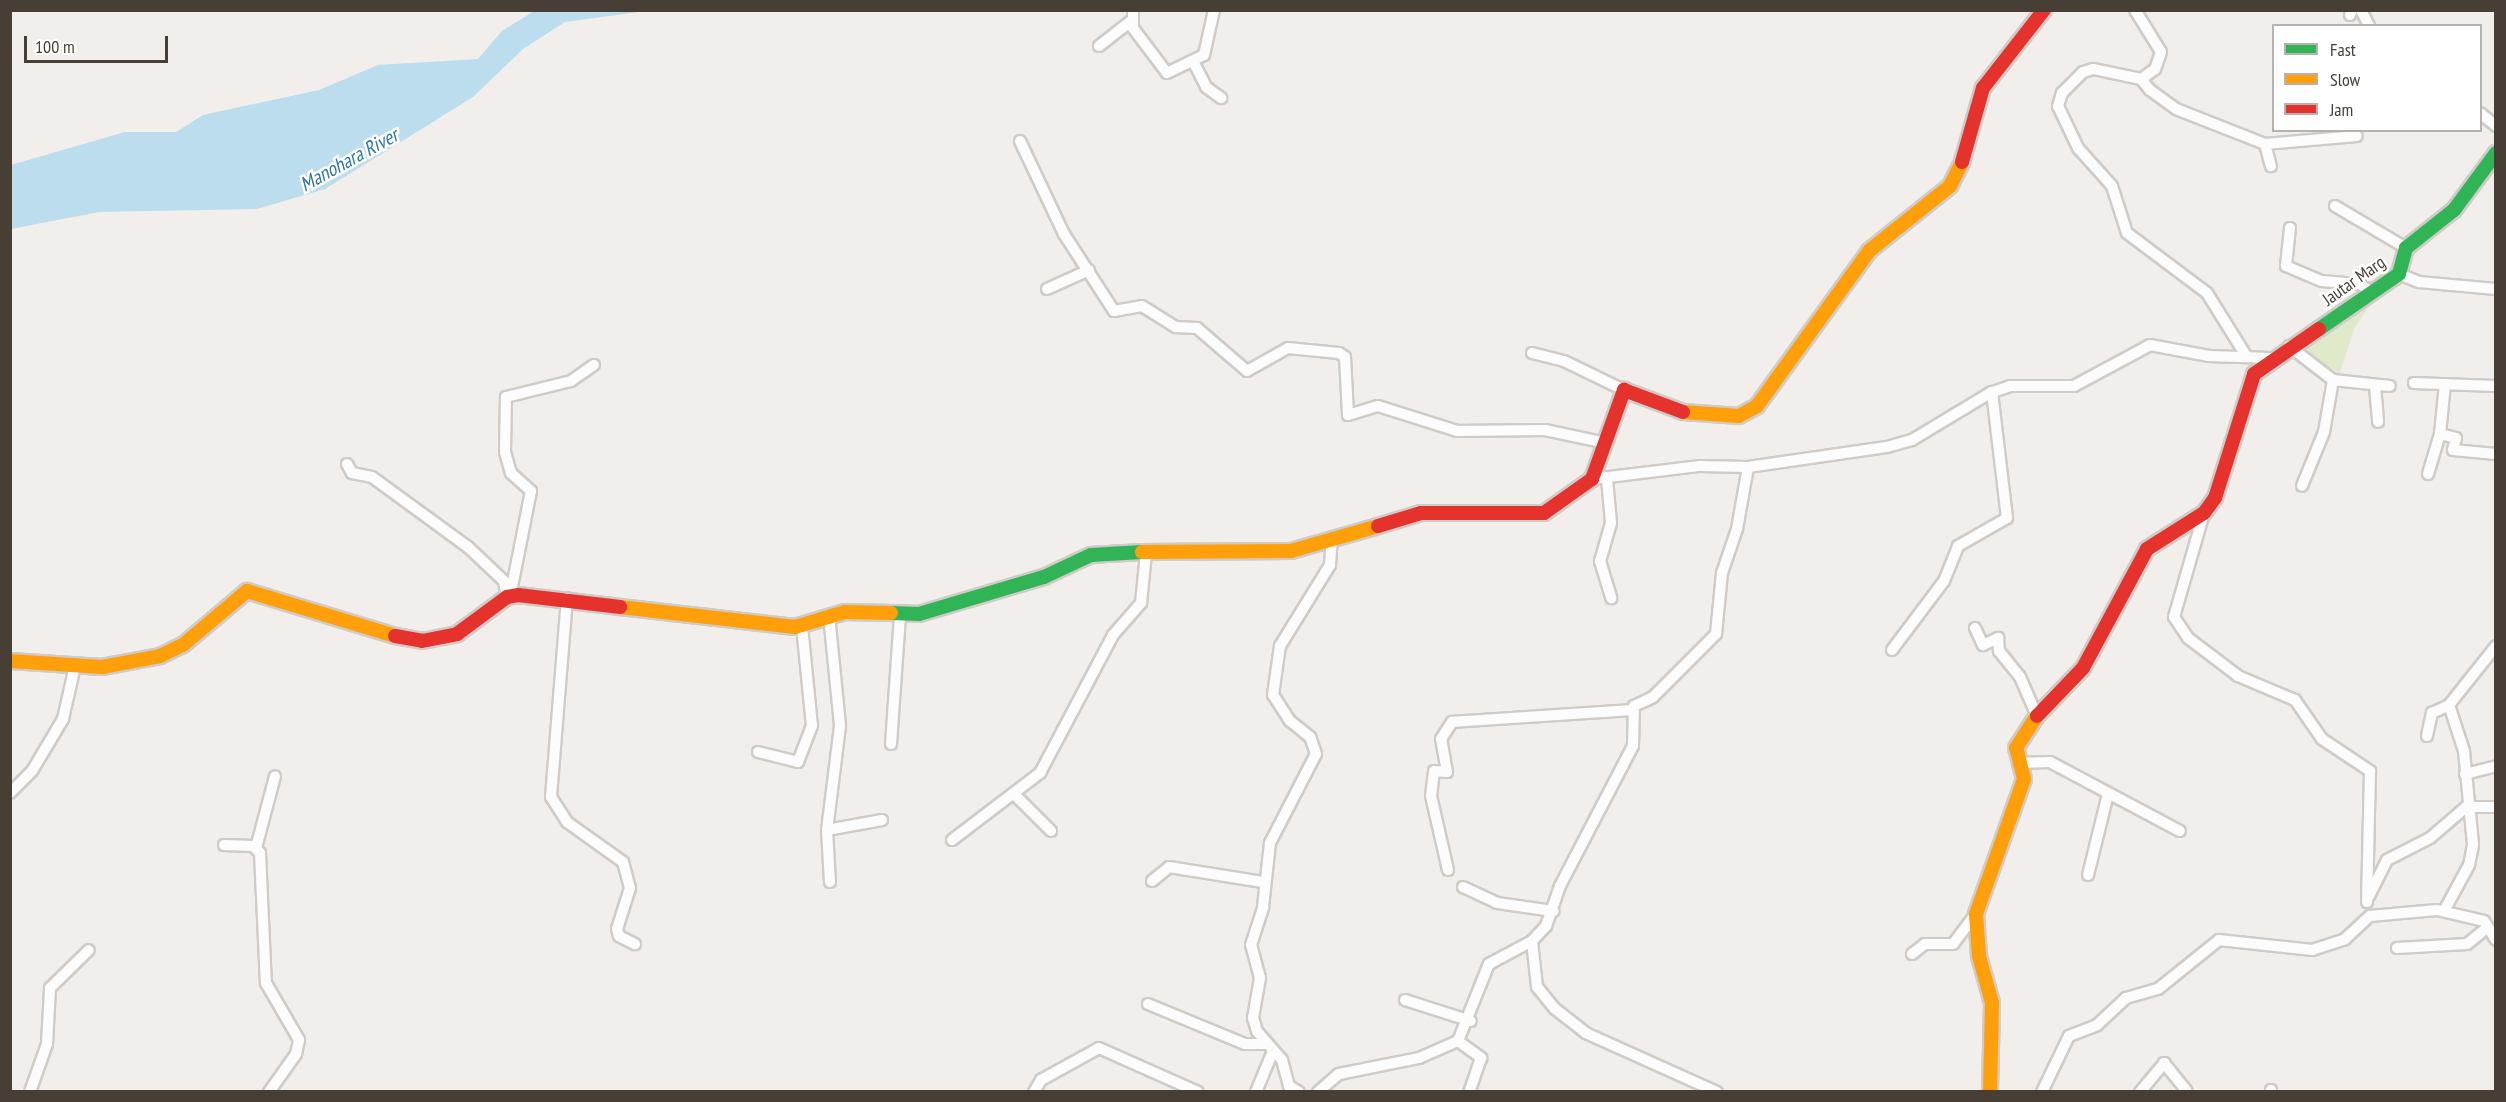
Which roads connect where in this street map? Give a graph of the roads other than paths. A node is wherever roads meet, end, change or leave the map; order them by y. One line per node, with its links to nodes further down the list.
1 (1214, 10): 8 (street)
2 (2044, 10): 37 (street)
3 (2135, 10): 9 (street)
4 (2361, 10): 6 (street)
5 (1132, 16): 7 (street); 8 (street)
6 (2368, 24)
7 (1099, 46)
8 (1194, 63): 10 (street)
9 (2141, 79): 15 (street); 28 (street)
10 (1221, 98)
11 (2482, 114): 12 (street)
12 (2496, 126)
13 (2358, 136): 15 (street)
14 (1020, 141): 21 (street)
15 (2265, 144): 17 (street)
16 (2496, 153): 20 (street, Jautar Marg)
17 (2271, 166)
18 (2335, 206): 20 (street)
19 (2290, 228): 25 (street)
20 (2406, 248): 22 (street, Jautar Marg)
21 (1089, 270): 23 (street); 41 (street)
22 (2399, 274): 24 (street); 25 (street, Jautar Marg)
23 (1047, 289)
24 (2496, 290)
25 (2371, 292): 26 (street, Jautar Marg)
26 (2289, 346): 29 (street, Jautar Marg); 31 (street)
27 (1532, 353): 37 (street)
28 (2245, 354): 29 (street); 38 (street)
29 (2270, 358): 49 (street)
30 (594, 365): 52 (street)
31 (2333, 380): 34 (street); 48 (street)
32 (2414, 383): 33 (street)
33 (2445, 384): 36 (street); 40 (street)
34 (2375, 386): 35 (street); 39 (street)
35 (2390, 386)
36 (2496, 386)
37 (1624, 390): 41 (street)
38 (1992, 392): 44 (street); 60 (street)
39 (2378, 422)
40 (2440, 434): 42 (street); 45 (street)
41 (1600, 442): 46 (street)
42 (2496, 454)
43 (347, 464): 52 (street)
44 (1748, 467): 47 (street); 64 (street)
45 (2428, 474)
46 (1592, 479): 47 (street); 50 (street)
47 (1607, 479): 54 (street)
48 (2302, 486)
49 (2204, 513): 65 (street); 91 (street)
50 (1332, 539): 51 (street); 89 (street)
51 (1146, 554): 56 (street); 75 (street)
52 (508, 597): 53 (street); 62 (street)
53 (567, 598): 57 (street); 99 (street)
54 (1611, 598)
55 (829, 615): 56 (street); 57 (street); 79 (street)
56 (900, 616): 67 (street)
57 (802, 626): 68 (street)
58 (1975, 628): 65 (street)
59 (2496, 646): 63 (street)
60 (1892, 650)
61 (10, 661): 62 (street)
62 (75, 666): 73 (street)
63 (2449, 705): 66 (street); 71 (street)
64 (1632, 710): 85 (street); 92 (street)
65 (2037, 716): 69 (street)
66 (2427, 736)
67 (891, 744)
68 (758, 752)
69 (2019, 763): 74 (street); 94 (street)
70 (2496, 766): 71 (street)
71 (2465, 774): 76 (street)
72 (275, 776): 84 (street)
73 (10, 793)
74 (2108, 794): 81 (street); 86 (street)
75 (1015, 795): 80 (street); 82 (street)
76 (2466, 807): 77 (street); 91 (street); 93 (street)
77 (2496, 807)
78 (882, 820): 79 (street)
79 (827, 830): 88 (street)
80 (1051, 831)
81 (2180, 831)
82 (952, 840)
83 (224, 845): 84 (street)
84 (256, 848): 110 (street)
85 (1448, 870)
86 (2088, 876)
87 (1152, 881): 89 (street)
88 (830, 882)
89 (1263, 882): 107 (street)
90 (1463, 887): 92 (street)
91 (2367, 902): 95 (street)
92 (1553, 911): 97 (street)
93 (2444, 911): 95 (street); 96 (street)
94 (1976, 914): 102 (street); 118 (street)
95 (2367, 923): 119 (street)
96 (2487, 928): 98 (street); 100 (street)
97 (1532, 940): 105 (street); 117 (street)
98 (2496, 940)
99 (636, 944)
100 (2397, 948)
101 (89, 950): 109 (street)
102 (1912, 954)
103 (1405, 1000): 105 (street)
104 (1148, 1004): 107 (street)
105 (1471, 1021): 106 (street)
106 (1458, 1041): 115 (street); 116 (street)
107 (1270, 1048): 113 (street); 114 (street)
108 (2187, 1091): 120 (street)
109 (30, 1092)
110 (269, 1092)
111 (1034, 1092): 112 (street)
112 (1198, 1092)
113 (1256, 1092)
114 (1299, 1092)
115 (1318, 1092)
116 (1469, 1092)
117 (1717, 1092)
118 (1990, 1092)
119 (2042, 1092)
120 (2140, 1092)

